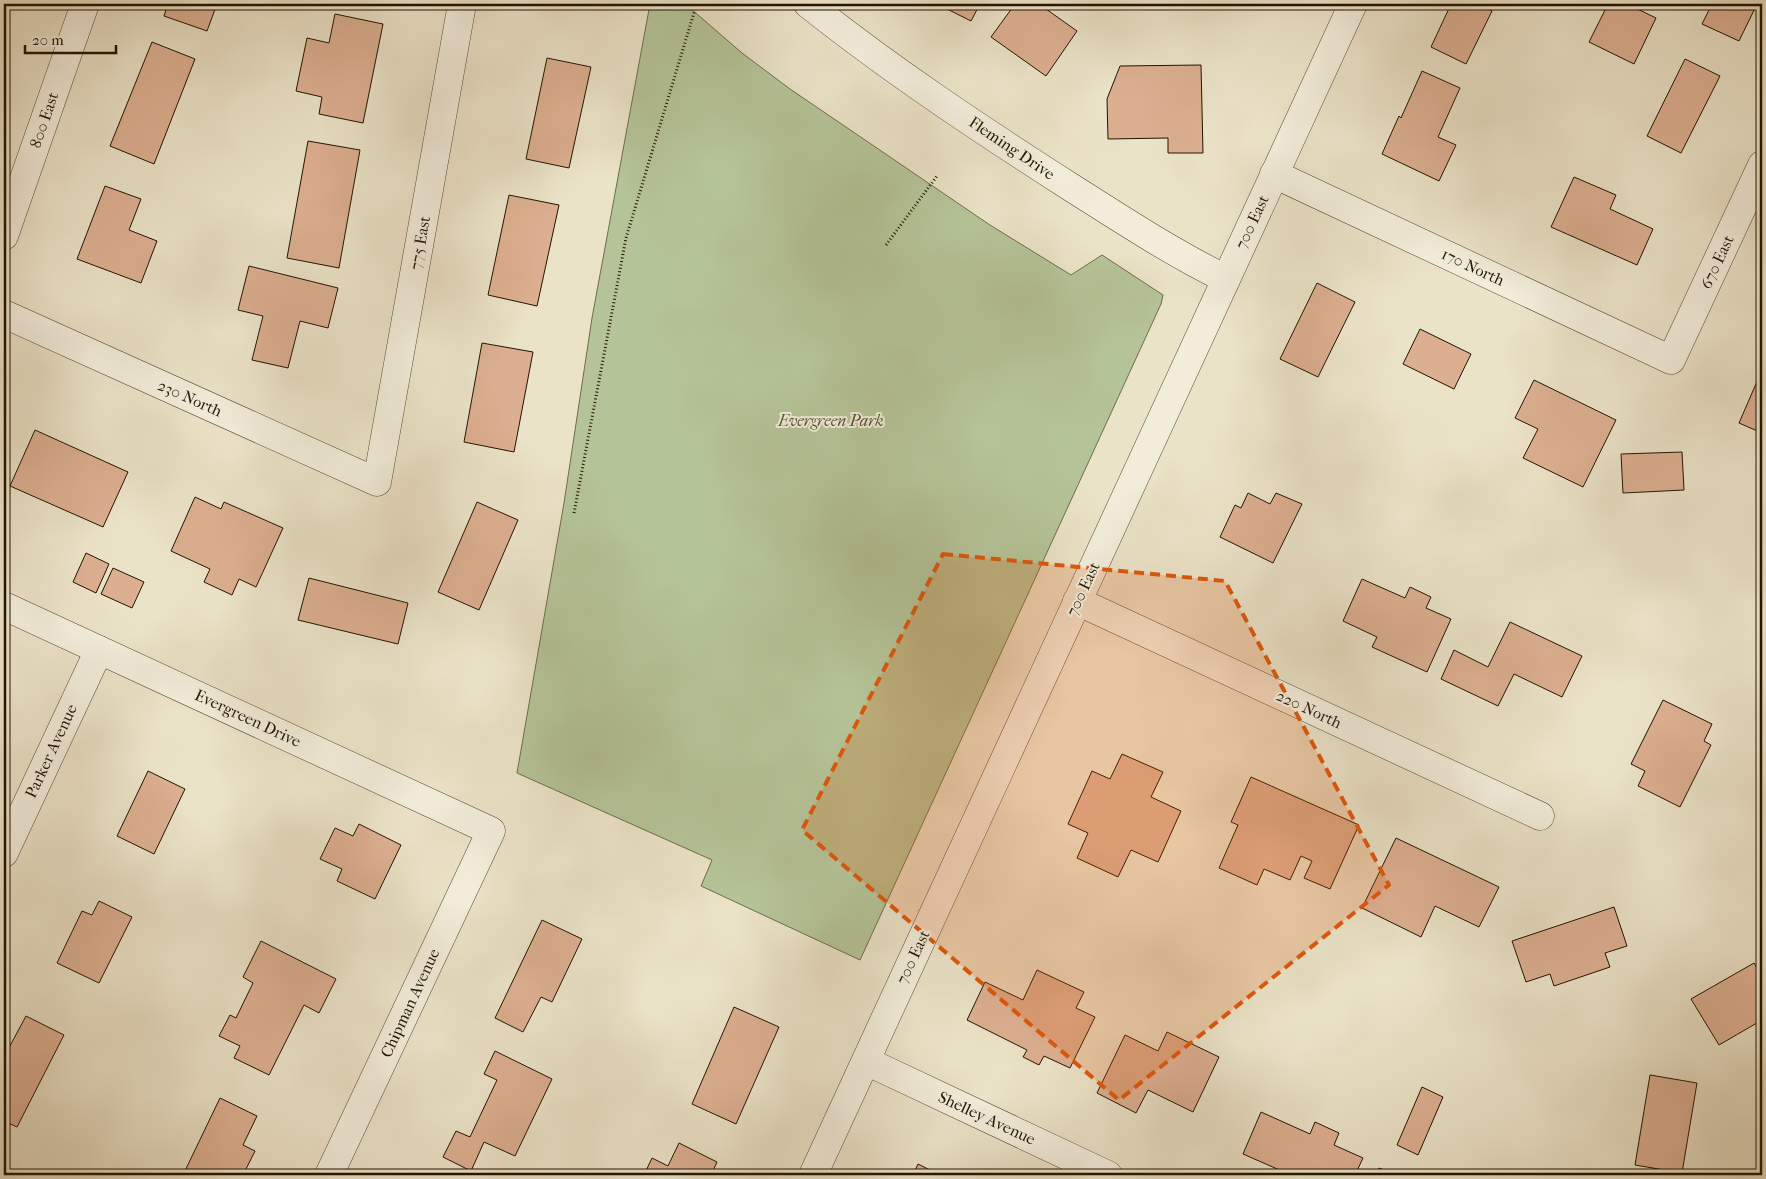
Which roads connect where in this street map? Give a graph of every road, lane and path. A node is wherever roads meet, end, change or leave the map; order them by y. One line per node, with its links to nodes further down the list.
1 (85, 4): 9 (street, 800 East)
2 (462, 4): 14 (street, 775 East)
3 (808, 4): 11 (street, Fleming Drive)
4 (1353, 4): 7 (street, 700 East)
5 (696, 6): 15 (path)
6 (1762, 165): 13 (street, 670 East)
7 (1274, 174): 11 (street, 700 East); 13 (street, 170 North)
8 (936, 176): 10 (path)
9 (4, 236)
10 (886, 245)
11 (1226, 280): 16 (street, 700 East)
12 (4, 314): 14 (street, 230 North)
13 (1671, 360)
14 (377, 482)
15 (574, 514)
16 (1078, 601): 19 (street, 220 North); 22 (street, 700 East)
17 (4, 606): 18 (street, Evergreen Drive)
18 (99, 650): 20 (street, Evergreen Drive); 21 (street, Parker Avenue)
19 (1540, 816)
20 (491, 830): 23 (street, Chipman Avenue)
21 (4, 853)
22 (866, 1061): 24 (street, 700 East); 25 (street, Shelley Avenue)
23 (329, 1175)
24 (813, 1175)
25 (1108, 1175)

